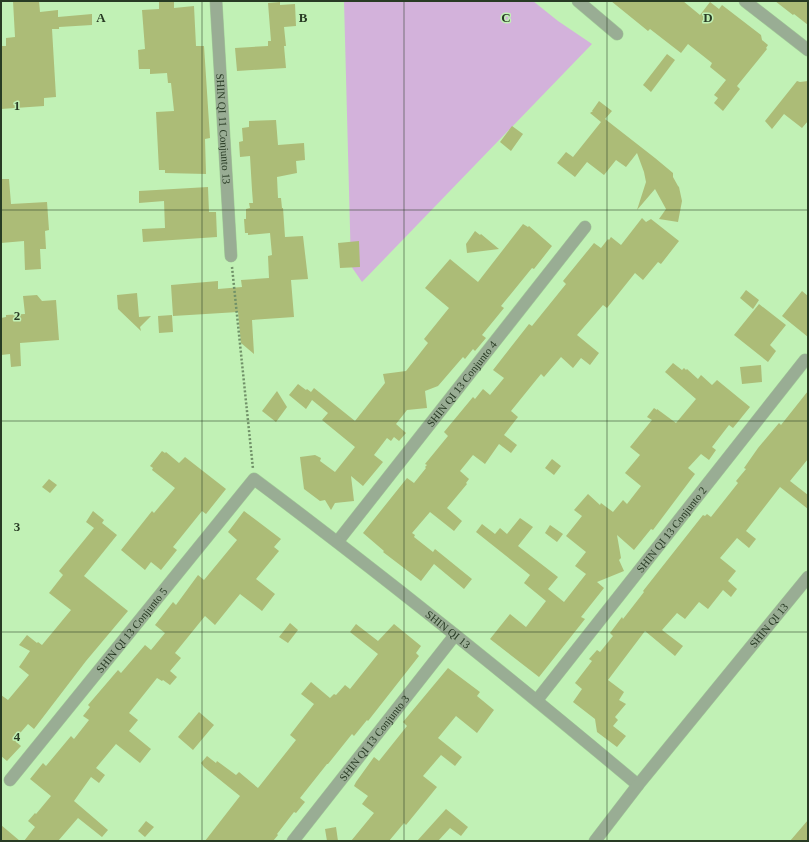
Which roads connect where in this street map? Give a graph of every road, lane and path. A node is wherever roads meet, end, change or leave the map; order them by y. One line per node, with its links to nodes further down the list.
1 (216, 1): 7 (street, SHIN QI 11 Conjunto 13)
2 (578, 1): 4 (street)
3 (745, 1): 5 (street)
4 (617, 34)
5 (808, 50)
6 (585, 227): 10 (street, SHIN QI 13 Conjunto 4)
7 (231, 256): 9 (path)
8 (805, 360): 13 (street, SHIN QI 13 Conjunto 2)
9 (254, 479): 10 (street, SHIN QI 13); 14 (street, SHIN QI 13 Conjunto 5)
10 (338, 541): 12 (street, SHIN QI 13)
11 (808, 577): 15 (street, SHIN QI 13)
12 (455, 636): 13 (street, SHIN QI 13); 16 (street, SHIN QI 13 Conjunto 3)
13 (537, 700): 15 (street, SHIN QI 13)
14 (10, 780)
15 (638, 784): 17 (street, SHIN QI 13)
16 (293, 841)
17 (595, 841)

